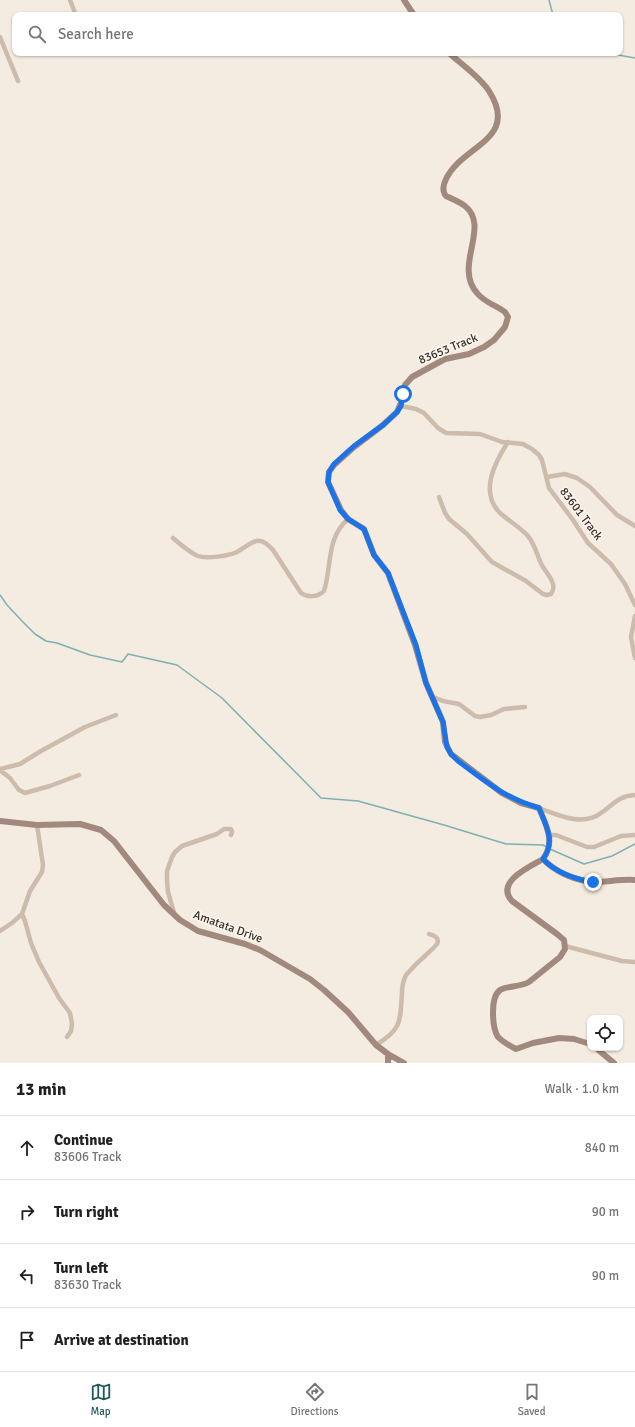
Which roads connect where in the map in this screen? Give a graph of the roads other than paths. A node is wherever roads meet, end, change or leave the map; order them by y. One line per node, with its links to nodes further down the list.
1 (70, 0): 3 (street)
2 (404, 0): 4 (street)
3 (75, 12)
4 (412, 12)
5 (0, 37): 7 (street)
6 (451, 56): 8 (street, 83653 Track)
7 (18, 82)
8 (401, 406): 9 (street, 83601 Track); 12 (street)
9 (508, 442): 10 (street, 83601 Track); 11 (street)
10 (547, 477): 13 (street); 15 (street, 83601 Track)
11 (438, 497)
12 (348, 519): 14 (street); 18 (street)
13 (635, 526)
14 (172, 538)
15 (635, 605)
16 (635, 616): 17 (street)
17 (635, 658)
18 (431, 696): 19 (street); 24 (street)
19 (525, 707)
20 (116, 715): 21 (street)
21 (0, 769): 22 (street)
22 (79, 775)
23 (635, 795): 24 (street)
24 (539, 808): 28 (street)
25 (0, 821): 26 (street, Amatata Drive)
26 (37, 825): 32 (street); 33 (street, Amatata Drive)
27 (231, 835): 33 (street)
28 (549, 835): 29 (street); 30 (street)
29 (635, 835)
30 (543, 859): 31 (street); 36 (street)
31 (635, 880)
32 (22, 914): 34 (street); 38 (street)
33 (175, 916): 40 (street, Amatata Drive)
34 (0, 931)
35 (429, 934): 40 (street)
36 (565, 946): 37 (street); 39 (street)
37 (635, 962)
38 (67, 1038)
39 (587, 1043)
40 (376, 1045): 42 (street, Amatata Drive)
41 (600, 1051): 45 (street)
42 (388, 1054): 43 (street); 44 (street, Amatata Drive)
43 (388, 1063)
44 (404, 1063)
45 (614, 1063)

